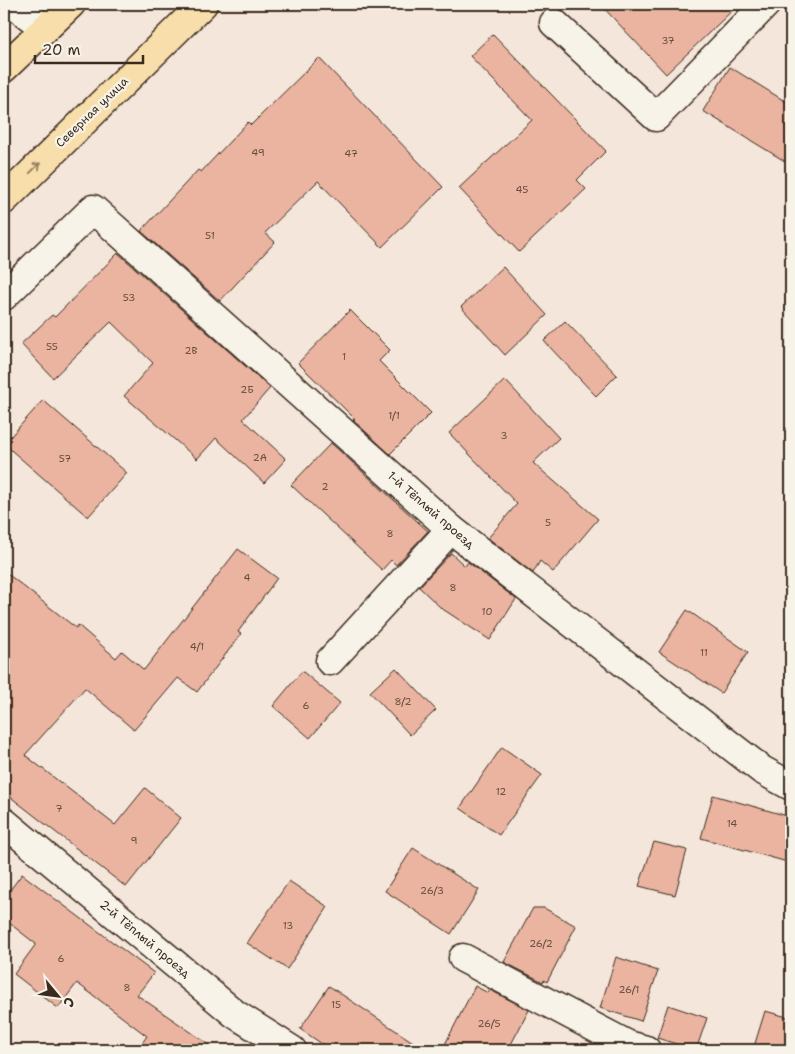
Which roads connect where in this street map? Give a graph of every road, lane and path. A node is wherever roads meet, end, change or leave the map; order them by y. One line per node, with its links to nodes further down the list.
1 (13, 4): 6 (street)
2 (71, 4): 6 (main road)
3 (203, 4): 8 (main road, Северная улица, one-way to 3)
4 (766, 4): 5 (street)
5 (554, 23)
6 (45, 28): 7 (main road)
7 (4, 68)
8 (4, 200)
9 (4, 296): 10 (street, 1-й Тёплый проезд)
10 (451, 529): 11 (street); 12 (street, 1-й Тёплый проезд)
11 (330, 661)
12 (791, 786)
13 (4, 822): 15 (street, 2-й Тёплый проезд)
14 (463, 958): 16 (street)
15 (292, 1050)
16 (646, 1050)

